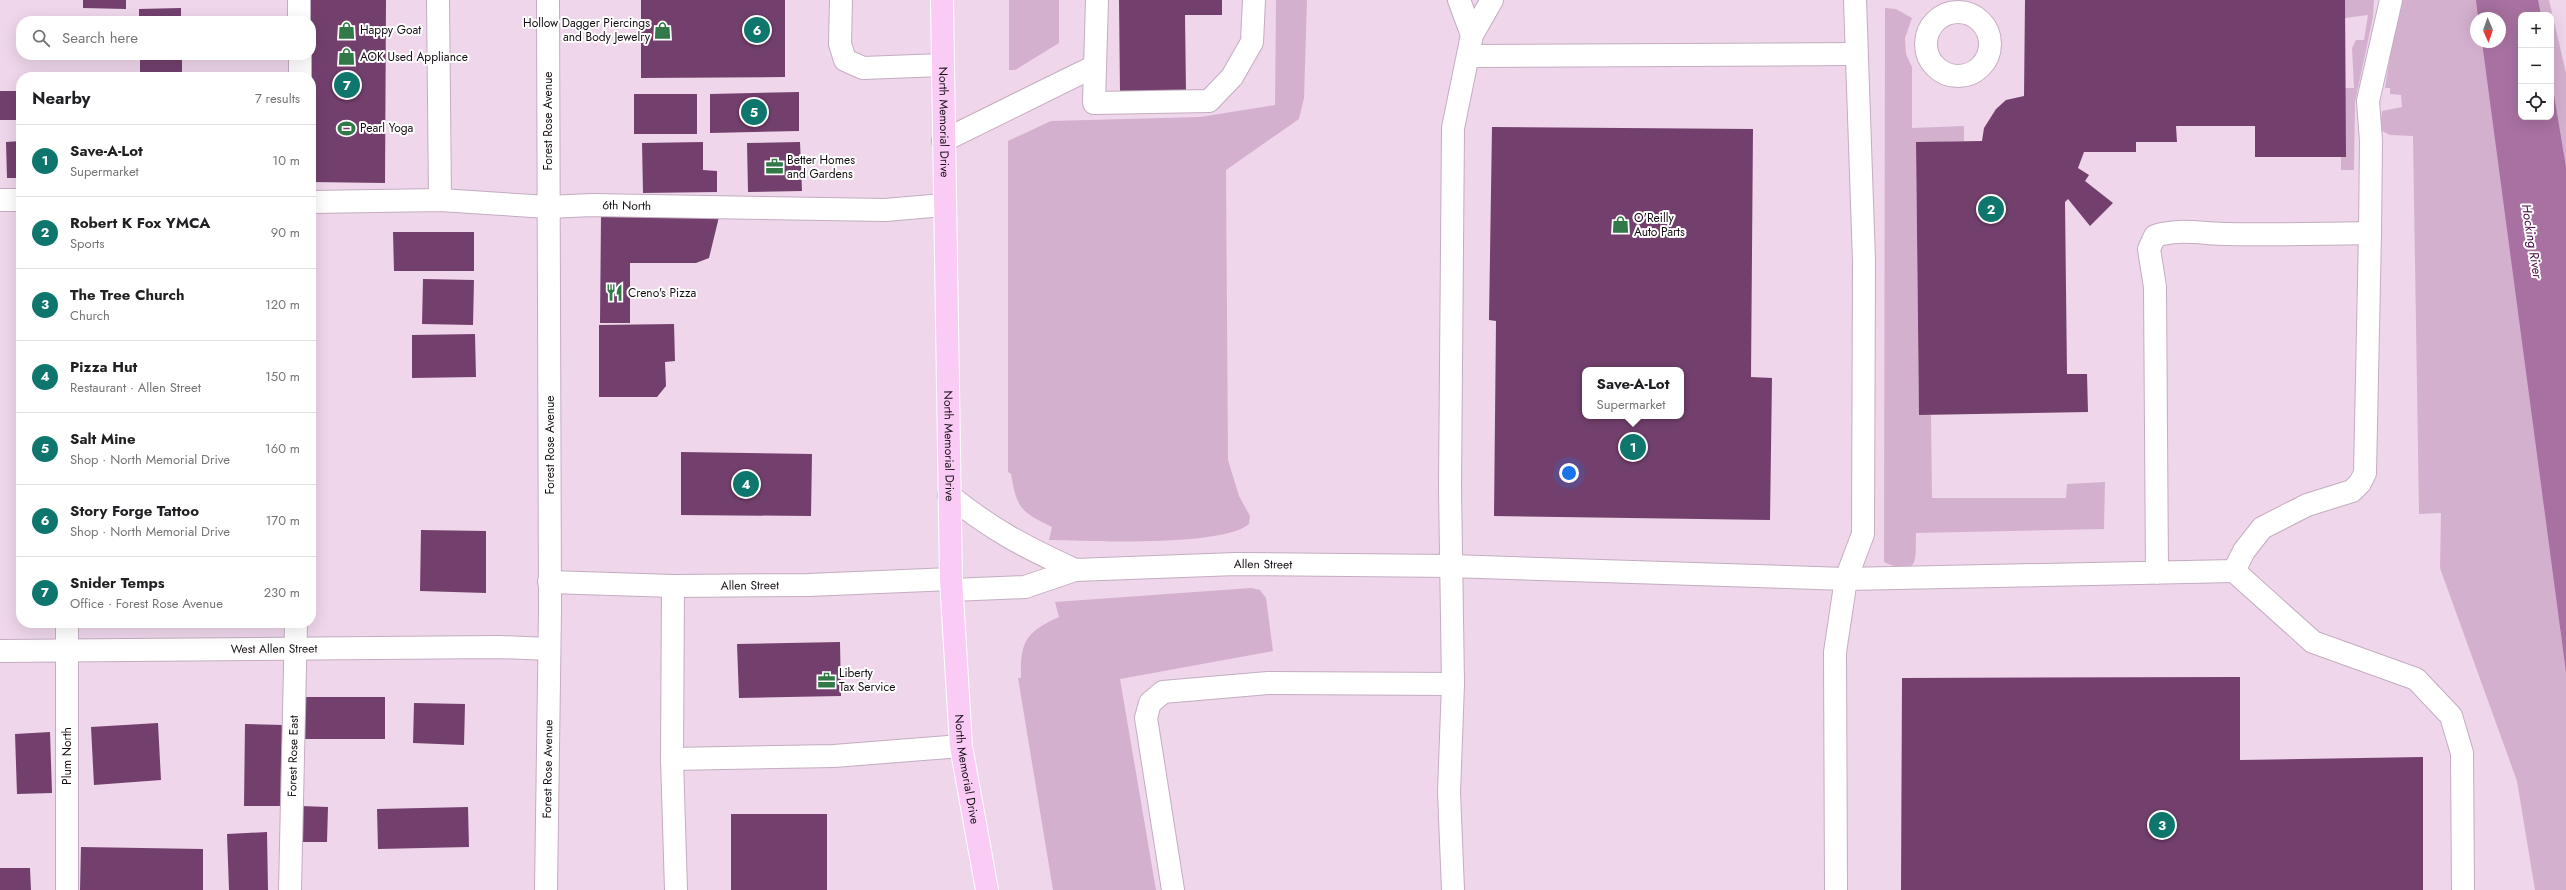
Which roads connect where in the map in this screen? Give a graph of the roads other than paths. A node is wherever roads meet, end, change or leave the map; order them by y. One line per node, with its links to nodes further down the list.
1 (299, 0): 12 (street)
2 (438, 0): 23 (street)
3 (548, 0): 26 (street, Forest Rose Avenue)
4 (840, 0): 17 (street)
5 (942, 0): 17 (main road, North Memorial Drive)
6 (1097, 0): 18 (street)
7 (1254, 0): 18 (street)
8 (1459, 0): 13 (street)
9 (1492, 0): 13 (street)
10 (1855, 0): 14 (street)
11 (2391, 0): 27 (street)
12 (299, 16)
13 (1472, 34): 15 (street)
14 (1856, 54): 15 (street); 33 (street)
15 (1469, 56): 29 (street)
16 (300, 60): 19 (street)
17 (942, 65): 20 (main road, North Memorial Drive)
18 (1095, 66): 20 (street)
19 (300, 72)
20 (943, 140): 25 (main road, North Memorial Drive)
21 (0, 200): 22 (street)
22 (16, 200)
23 (440, 200): 24 (street, 6th North); 26 (street, 6th North)
24 (316, 202)
25 (943, 205): 26 (street, 6th North); 28 (main road, North Memorial Drive)
26 (548, 207): 34 (street, Forest Rose Avenue)
27 (2370, 233): 31 (street); 32 (street)
28 (949, 495): 30 (street, Allen Street); 35 (main road, North Memorial Drive)
29 (1451, 566): 30 (street, Allen Street); 33 (street, Allen Street); 43 (street)
30 (1075, 570): 35 (street, Allen Street)
31 (2234, 571): 32 (street, Allen Street); 54 (street)
32 (2157, 573): 33 (street, Allen Street)
33 (1846, 579): 53 (street)
34 (549, 582): 36 (street, Allen Street); 40 (street, Forest Rose Avenue)
35 (951, 585): 36 (street, Allen Street); 44 (main road, North Memorial Drive)
36 (672, 586): 45 (street)
37 (67, 628): 41 (street, Plum North)
38 (296, 628): 39 (street, Forest Rose East)
39 (295, 649): 40 (street, West Allen Street); 41 (street, West Allen Street); 47 (street, Forest Rose East)
40 (549, 649): 48 (street, Forest Rose Avenue)
41 (68, 650): 42 (street, West Allen Street); 46 (street, Plum North)
42 (0, 651)
43 (1453, 684): 51 (street); 52 (street)
44 (961, 746): 45 (street); 50 (main road, North Memorial Drive)
45 (672, 759): 49 (street)
46 (67, 890)
47 (290, 890)
48 (546, 890)
49 (676, 890)
50 (987, 890)
51 (1173, 890)
52 (1453, 890)
53 (1836, 890)
54 (2463, 890)

